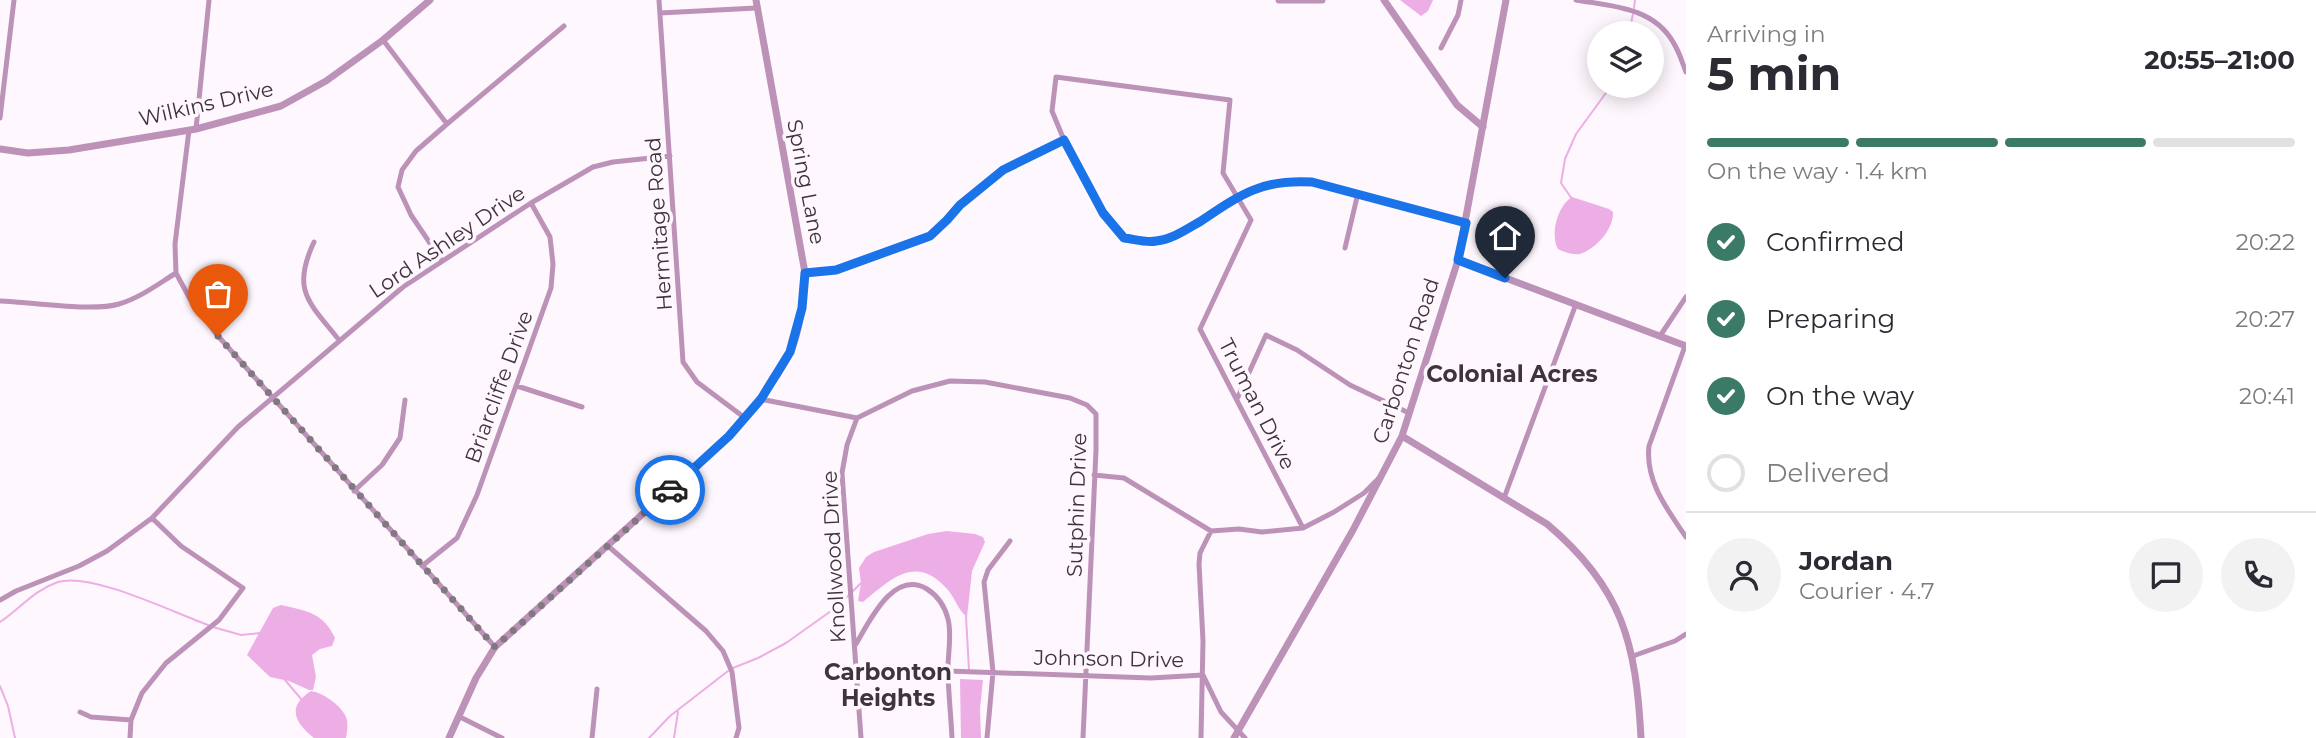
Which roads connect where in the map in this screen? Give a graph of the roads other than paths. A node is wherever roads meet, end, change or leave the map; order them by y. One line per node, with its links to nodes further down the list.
1 (14, 0): 17 (street)
2 (209, 0): 20 (street)
3 (430, 0): 14 (street, Wilkins Drive)
4 (659, 0): 12 (street, Hermitage Road)
5 (1279, 0): 6 (street)
6 (1322, 0)
7 (1384, 0): 19 (street)
8 (1461, 0): 15 (street)
9 (1506, 0): 19 (street, Carbonton Road)
10 (1576, 0): 16 (street)
11 (756, 4): 12 (street); 33 (street, Spring Lane)
12 (660, 13): 23 (street, Hermitage Road)
13 (564, 26): 18 (street)
14 (383, 40): 18 (street); 20 (street, Wilkins Drive)
15 (1441, 48)
16 (1686, 72)
17 (0, 118)
18 (447, 124): 31 (street)
19 (1483, 127): 27 (street, Carbonton Road)
20 (192, 129): 22 (street, Wilkins Drive); 32 (street)
21 (1064, 140): 25 (street); 25 (street, Truman Drive); 33 (street)
22 (0, 149)
23 (670, 156): 26 (street, Lord Ashley Drive); 47 (street, Hermitage Road)
24 (1358, 194): 25 (street); 27 (street); 29 (street)
25 (1238, 196): 44 (street, Truman Drive)
26 (531, 203): 31 (street, Lord Ashley Drive); 40 (street, Briarcliffe Drive)
27 (1466, 223): 30 (street, Carbonton Road)
28 (314, 242): 38 (street)
29 (1345, 248)
30 (1458, 260): 36 (street); 46 (street, Carbonton Road)
31 (442, 261): 38 (street, Lord Ashley Drive)
32 (176, 272): 35 (street); 41 (street)
33 (805, 273): 42 (street, Spring Lane)
34 (1686, 296): 37 (street)
35 (0, 301)
36 (1576, 304): 37 (street); 53 (street)
37 (1660, 337): 39 (street)
38 (339, 340): 41 (street, Lord Ashley Drive)
39 (1685, 346): 57 (street)
40 (517, 386): 45 (street); 60 (street, Briarcliffe Drive)
41 (273, 397): 52 (street); 54 (street, Lord Ashley Drive)
42 (761, 399): 47 (street, Spring Lane); 48 (street)
43 (405, 400): 52 (street)
44 (1237, 400): 46 (street); 55 (street, Truman Drive)
45 (582, 407)
46 (1409, 413): 49 (street, Carbonton Road)
47 (745, 418): 59 (street, Spring Lane)
48 (857, 418): 51 (street, Sutphin Drive); 63 (street, Knollwood Drive)
49 (1402, 436): 50 (street, Carbonton Road); 53 (street)
50 (1386, 471): 55 (street); 74 (street, Carbonton Road)
51 (1094, 475): 56 (street); 69 (street, Sutphin Drive)
52 (354, 491): 60 (street)
53 (1504, 498): 65 (street)
54 (152, 518): 61 (street, Lord Ashley Drive); 73 (street)
55 (1303, 528): 56 (street)
56 (1212, 531): 68 (street)
57 (1686, 537)
58 (1010, 541): 67 (street)
59 (608, 546): 64 (street, Spring Lane); 79 (street)
60 (422, 566): 64 (street)
61 (0, 600)
62 (1686, 634): 65 (street)
63 (855, 646): 66 (street); 80 (street, Knollwood Drive)
64 (495, 647): 72 (street, Spring Lane)
65 (1633, 656): 86 (street)
66 (948, 671): 67 (street, Johnson Drive); 81 (street)
67 (993, 672): 69 (street, Johnson Drive); 82 (street)
68 (1203, 675): 69 (street, Johnson Drive); 74 (street, Johnson Drive); 84 (street)
69 (1086, 676): 83 (street, Sutphin Drive)
70 (597, 689): 78 (street)
71 (80, 712): 73 (street)
72 (458, 716): 76 (street, Spring Lane); 77 (street)
73 (131, 720): 75 (street)
74 (1236, 734): 85 (street, Johnson Drive)
75 (130, 738)
76 (449, 738)
77 (502, 738)
78 (592, 738)
79 (736, 738)
80 (861, 738)
81 (952, 738)
82 (987, 738)
83 (1083, 738)
84 (1201, 738)
85 (1245, 738)
86 (1641, 738)

